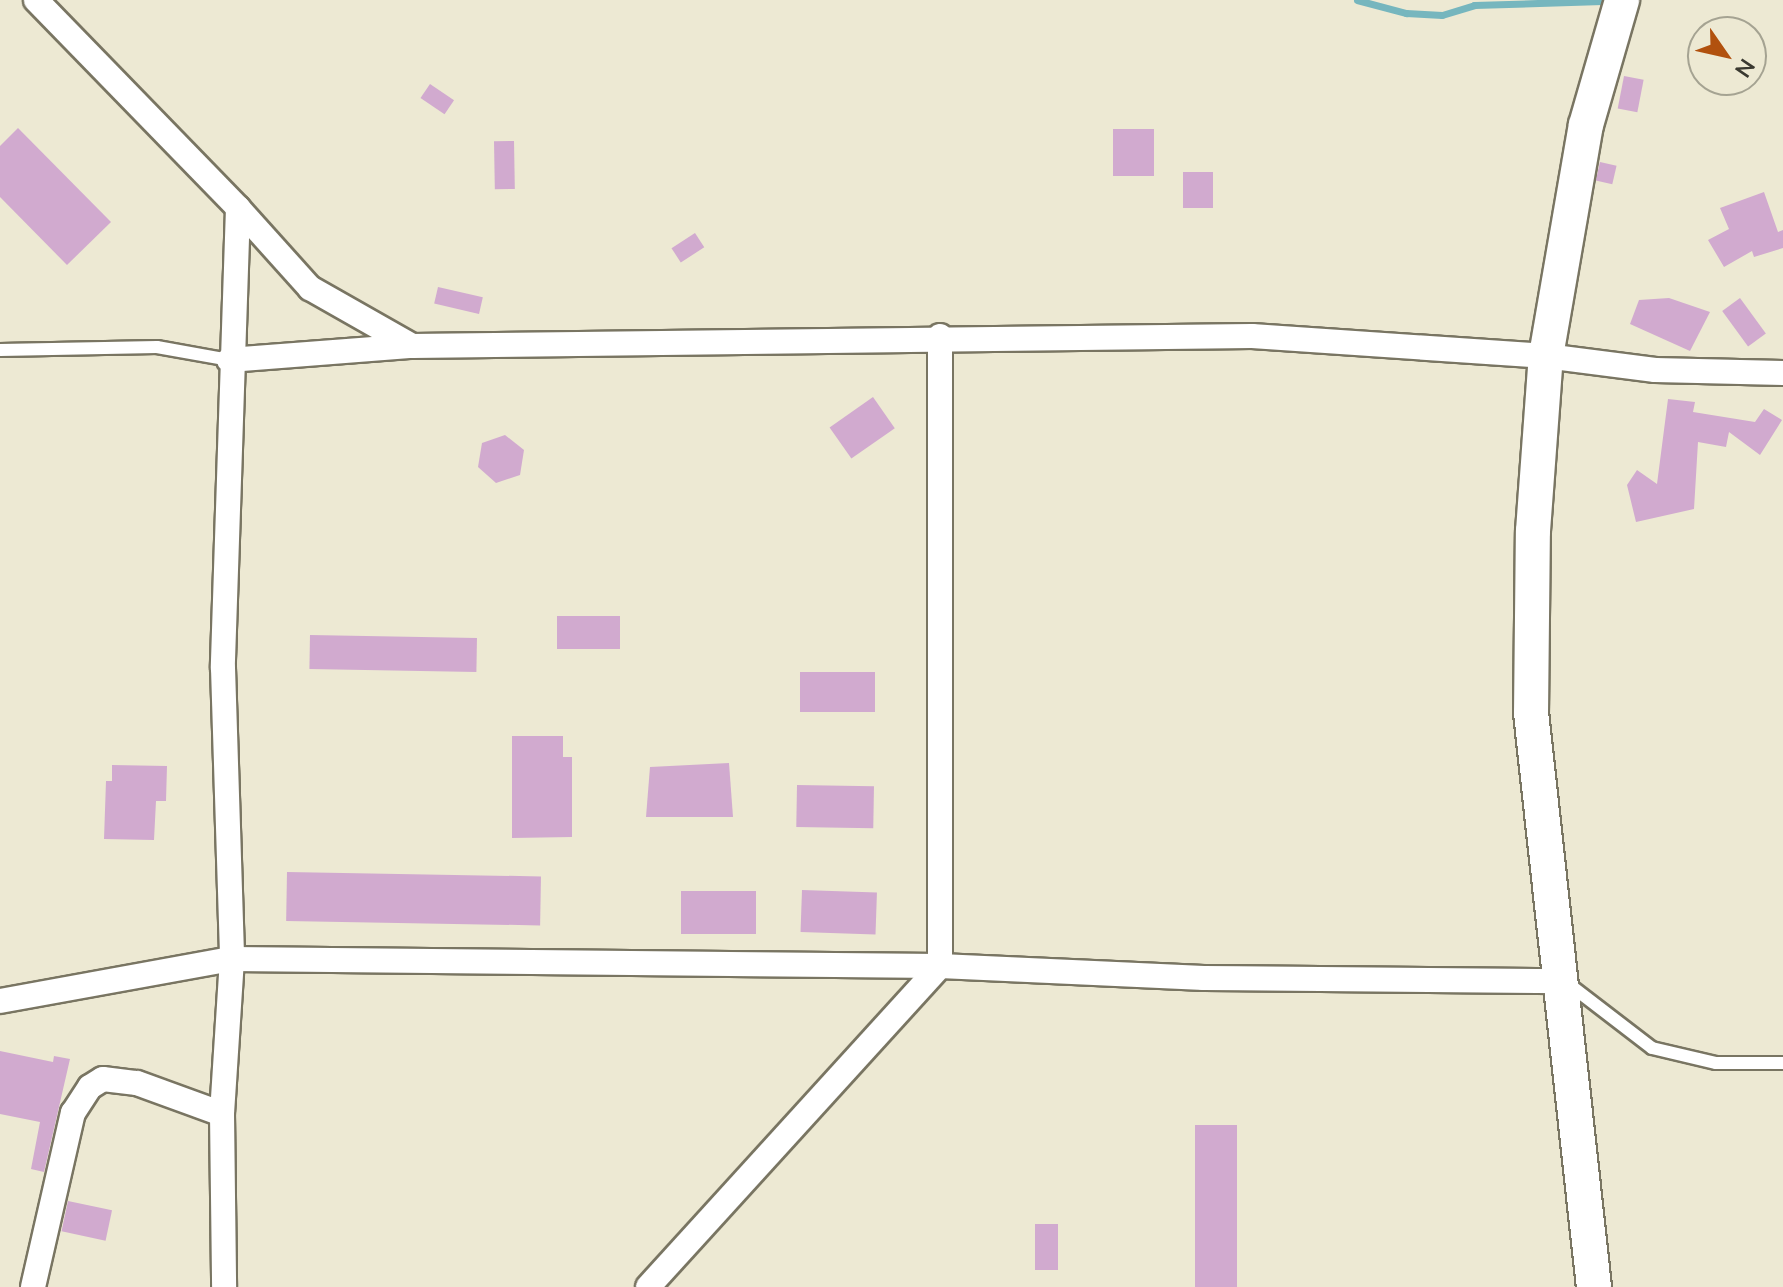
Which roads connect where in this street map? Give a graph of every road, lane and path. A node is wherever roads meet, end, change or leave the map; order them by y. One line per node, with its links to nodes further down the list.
1 (1622, 0): 7 (main road)
2 (33, 2): 3 (street)
3 (238, 208): 5 (street); 8 (street)
4 (940, 336): 5 (street); 7 (street); 11 (street)
5 (412, 346): 8 (street)
6 (0, 350): 8 (lane)
7 (1546, 356): 9 (street); 12 (main road)
8 (229, 360): 10 (street)
9 (1783, 373)
10 (232, 959): 11 (street); 13 (street); 15 (street)
11 (940, 966): 12 (street); 18 (street)
12 (1564, 981): 14 (lane); 19 (main road)
13 (0, 1001)
14 (1783, 1063)
15 (222, 1114): 16 (street); 17 (street)
16 (33, 1287)
17 (224, 1287)
18 (648, 1287)
19 (1594, 1287)

